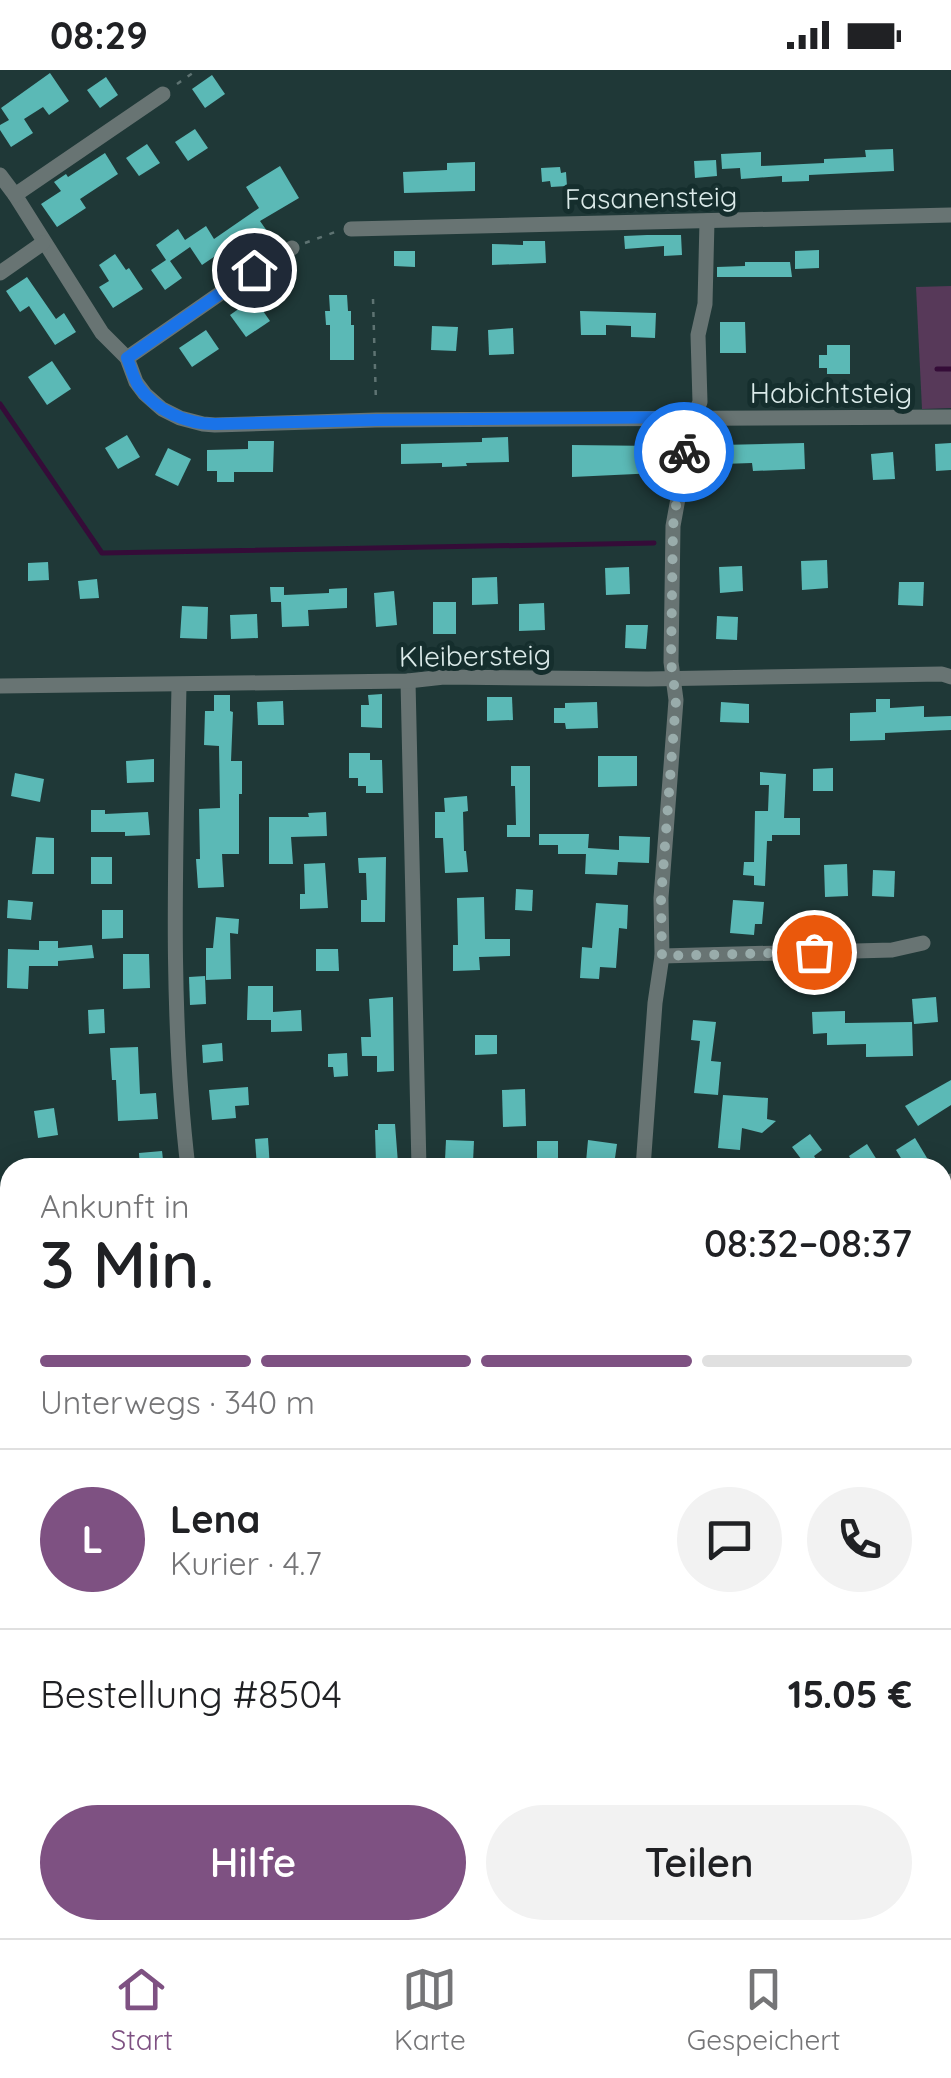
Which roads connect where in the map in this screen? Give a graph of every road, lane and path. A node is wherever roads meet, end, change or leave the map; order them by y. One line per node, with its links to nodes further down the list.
1 (196, 70): 2 (path)
2 (163, 94): 4 (street)
3 (0, 175): 4 (street, Habichtsteig)
4 (15, 194): 8 (street, Habichtsteig)
5 (951, 215): 6 (street, Fasanensteig)
6 (707, 221): 7 (street, Fasanensteig); 13 (street)
7 (351, 229): 9 (path)
8 (43, 243): 10 (street); 12 (street, Habichtsteig)
9 (292, 248): 12 (street)
10 (0, 273)
11 (373, 300): 15 (path)
12 (127, 358): 15 (street, Habichtsteig)
13 (694, 417): 14 (street, Habichtsteig); 15 (street, Habichtsteig); 17 (street)
14 (951, 417)
15 (376, 420)
16 (951, 677): 17 (street, Kleibersteig)
17 (673, 678): 18 (street, Kleibersteig); 22 (street)
18 (408, 681): 19 (street, Kleibersteig); 24 (street)
19 (179, 685): 20 (street, Kleibersteig); 23 (street)
20 (0, 686)
21 (923, 942): 22 (street)
22 (662, 956): 25 (street)
23 (187, 1158)
24 (420, 1158)
25 (644, 1158)

